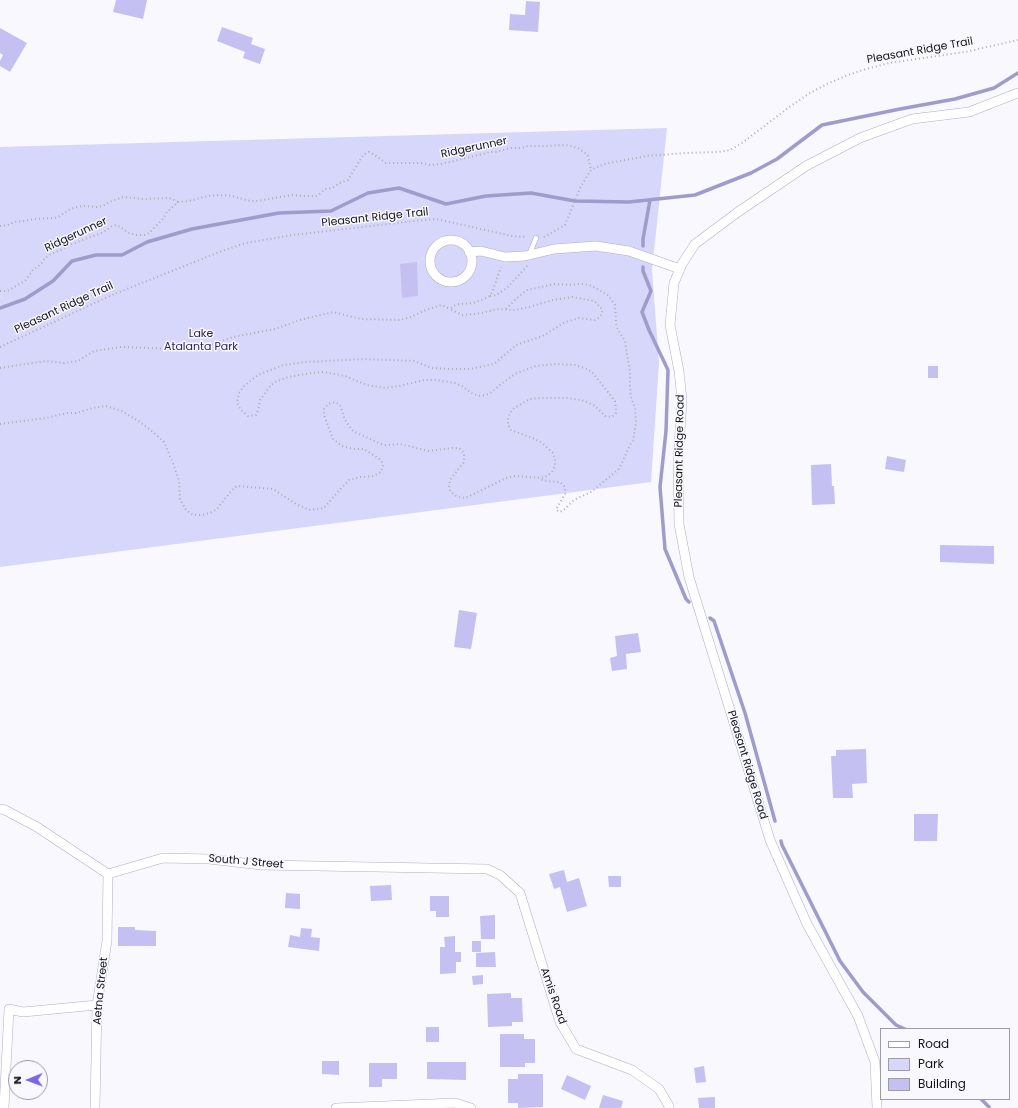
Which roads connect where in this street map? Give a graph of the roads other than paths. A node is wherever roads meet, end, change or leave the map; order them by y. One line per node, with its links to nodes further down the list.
1 (1018, 93): 5 (street, Pleasant Ridge Road)
2 (536, 238): 4 (lane)
3 (469, 252): 3 (street); 4 (street)
4 (533, 254): 5 (street)
5 (680, 269): 15 (street, Pleasant Ridge Road)
6 (0, 809): 7 (street)
7 (108, 874): 8 (street, South J Street); 9 (street, Aetna Street)
8 (509, 882): 14 (street, Amis Road)
9 (97, 1005): 10 (street); 11 (street, Aetna Street)
10 (4, 1108)
11 (95, 1108)
12 (336, 1108): 13 (street)
13 (471, 1108)
14 (669, 1108)
15 (877, 1108)

